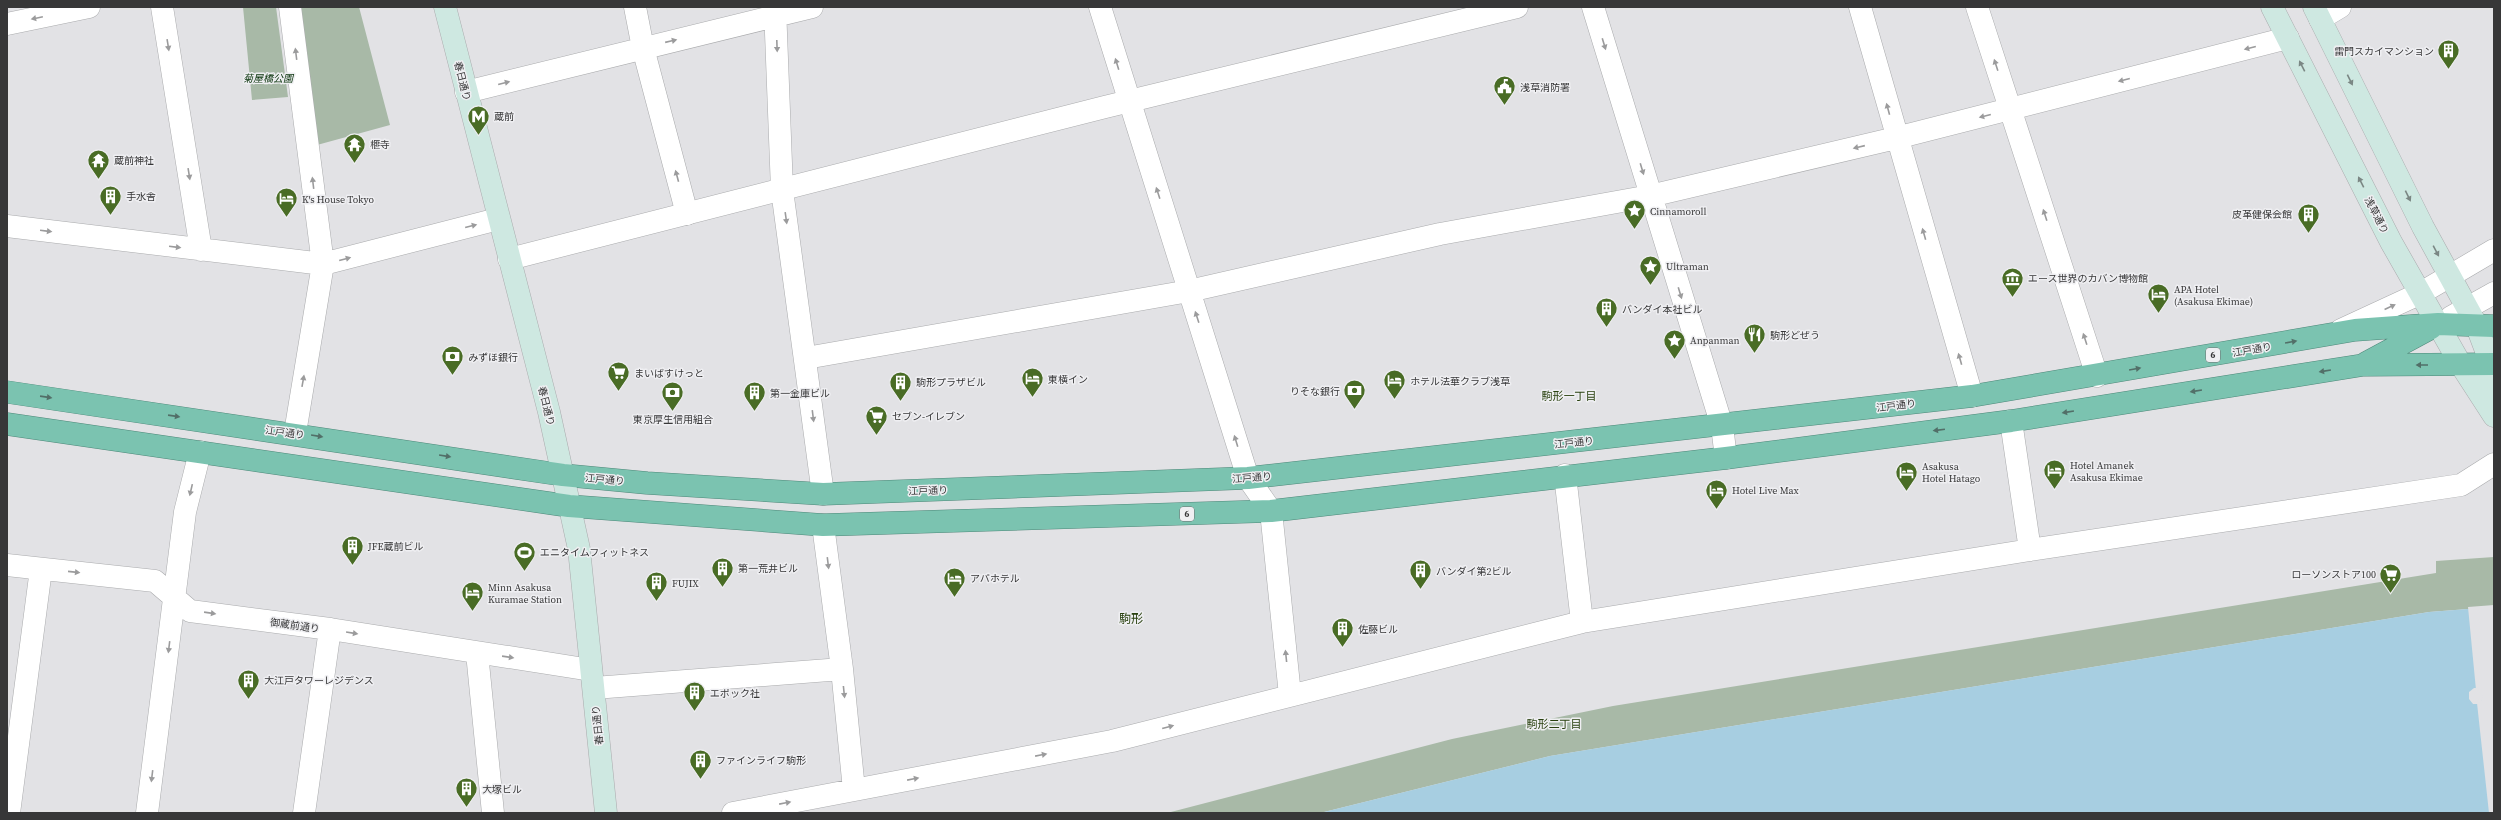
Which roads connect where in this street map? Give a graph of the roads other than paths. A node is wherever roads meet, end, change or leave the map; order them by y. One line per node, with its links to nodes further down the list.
1 (89, 7): 16 (street, one-way to 16)
2 (162, 7): 28 (street, one-way to 28)
3 (290, 7): 31 (street, one-way to 3)
4 (445, 7): 19 (main road, 春日通り)
5 (635, 7): 18 (street)
6 (812, 7): 14 (street)
7 (1100, 7): 20 (street, one-way to 7)
8 (1517, 7): 20 (street)
9 (1593, 7): 24 (street, one-way to 24)
10 (1860, 7): 22 (street, one-way to 10)
11 (1977, 7): 21 (street, one-way to 11)
12 (2272, 7): 17 (main road, 浅草通り)
13 (2340, 7): 15 (street)
14 (776, 12): 18 (street, one-way to 14); 23 (street, one-way to 23)
15 (2317, 13): 32 (main road, 浅草通り, one-way to 32)
16 (7, 24)
17 (2288, 38): 21 (street, one-way to 21); 34 (main road, 浅草通り, one-way to 17)
18 (643, 48): 19 (street, one-way to 18); 25 (street, one-way to 18)
19 (466, 92): 26 (main road, 春日通り)
20 (1128, 101): 23 (street); 33 (street, one-way to 20)
21 (2011, 110): 22 (street, one-way to 22); 43 (street, one-way to 21)
22 (1896, 138): 24 (street, one-way to 24); 45 (street, one-way to 22)
23 (782, 190): 25 (street); 39 (street, one-way to 39)
24 (1650, 196): 33 (street); 49 (street, one-way to 49)
25 (687, 214): 30 (street)
26 (498, 219): 30 (main road, 春日通り); 31 (street, one-way to 26)
27 (7, 226): 28 (street, one-way to 28)
28 (201, 250): 31 (street)
29 (2494, 250): 32 (street)
30 (509, 259): 54 (main road, 春日通り)
31 (323, 264): 50 (street, one-way to 31)
32 (2450, 276): 34 (street); 36 (main road, 浅草通り)
33 (1189, 291): 39 (street); 56 (street, one-way to 33)
34 (2421, 293): 37 (main road, 浅草通り); 38 (street, one-way to 34)
35 (2494, 293): 36 (street)
36 (2479, 320): 37 (highway, 江戸通り / 6); 41 (main road, 浅草通り)
37 (2438, 324): 38 (highway, 江戸通り / 6); 40 (main road, 浅草通り); 42 (highway)
38 (2329, 335): 43 (highway, 江戸通り / 6, one-way to 38)
39 (806, 358): 57 (street, one-way to 57)
40 (2461, 364): 41 (highway, 6); 42 (highway, 6, one-way to 42); 46 (main road, 浅草通り)
41 (2492, 364): 46 (main road, 浅草通り)
42 (2363, 365): 47 (highway, 6, one-way to 47)
43 (2097, 376): 45 (highway, 江戸通り / 6)
44 (7, 392): 50 (highway, 江戸通り / 6, one-way to 50)
45 (1972, 396): 49 (highway, 江戸通り / 6)
46 (2494, 417)
47 (2011, 421): 52 (highway, 6, one-way to 52); 61 (street)
48 (7, 424): 51 (highway, 6)
49 (1722, 426): 52 (street); 56 (highway, 江戸通り / 6)
50 (295, 433): 54 (highway, 江戸通り / 6, one-way to 54)
51 (200, 452): 58 (highway, 6); 64 (street, one-way to 64)
52 (1726, 458): 55 (highway, 6)
53 (2494, 464): 61 (street)
54 (563, 475): 57 (highway, 江戸通り / 6); 58 (main road, 春日通り)
55 (1565, 475): 59 (highway, 6); 65 (street)
56 (1248, 478): 57 (highway, 江戸通り / 6); 59 (street)
57 (823, 494)
58 (570, 506): 60 (highway, 6); 69 (main road, 春日通り)
59 (1271, 511): 60 (highway, 6); 70 (street, one-way to 59)
60 (823, 524): 68 (street, one-way to 68)
61 (2030, 550): 65 (street)
62 (7, 565): 63 (street, 御蔵前通り)
63 (40, 569): 64 (street, 御蔵前通り, one-way to 64); 71 (street)
64 (175, 598): 66 (street, 御蔵前通り, one-way to 66); 74 (street, one-way to 74)
65 (1582, 622): 70 (street)
66 (330, 629): 67 (street, 御蔵前通り, one-way to 67); 75 (street)
67 (477, 653): 69 (street, 御蔵前通り, one-way to 69); 76 (street)
68 (842, 669): 69 (street, 御蔵前通り); 72 (street, one-way to 72)
69 (593, 679): 77 (main road, 春日通り)
70 (1290, 695): 72 (street, one-way to 70)
71 (13, 731): 73 (street)
72 (854, 790): 78 (street, one-way to 72)
73 (8, 813)
74 (147, 813)
75 (304, 813)
76 (493, 813)
77 (606, 813)
78 (733, 813)

